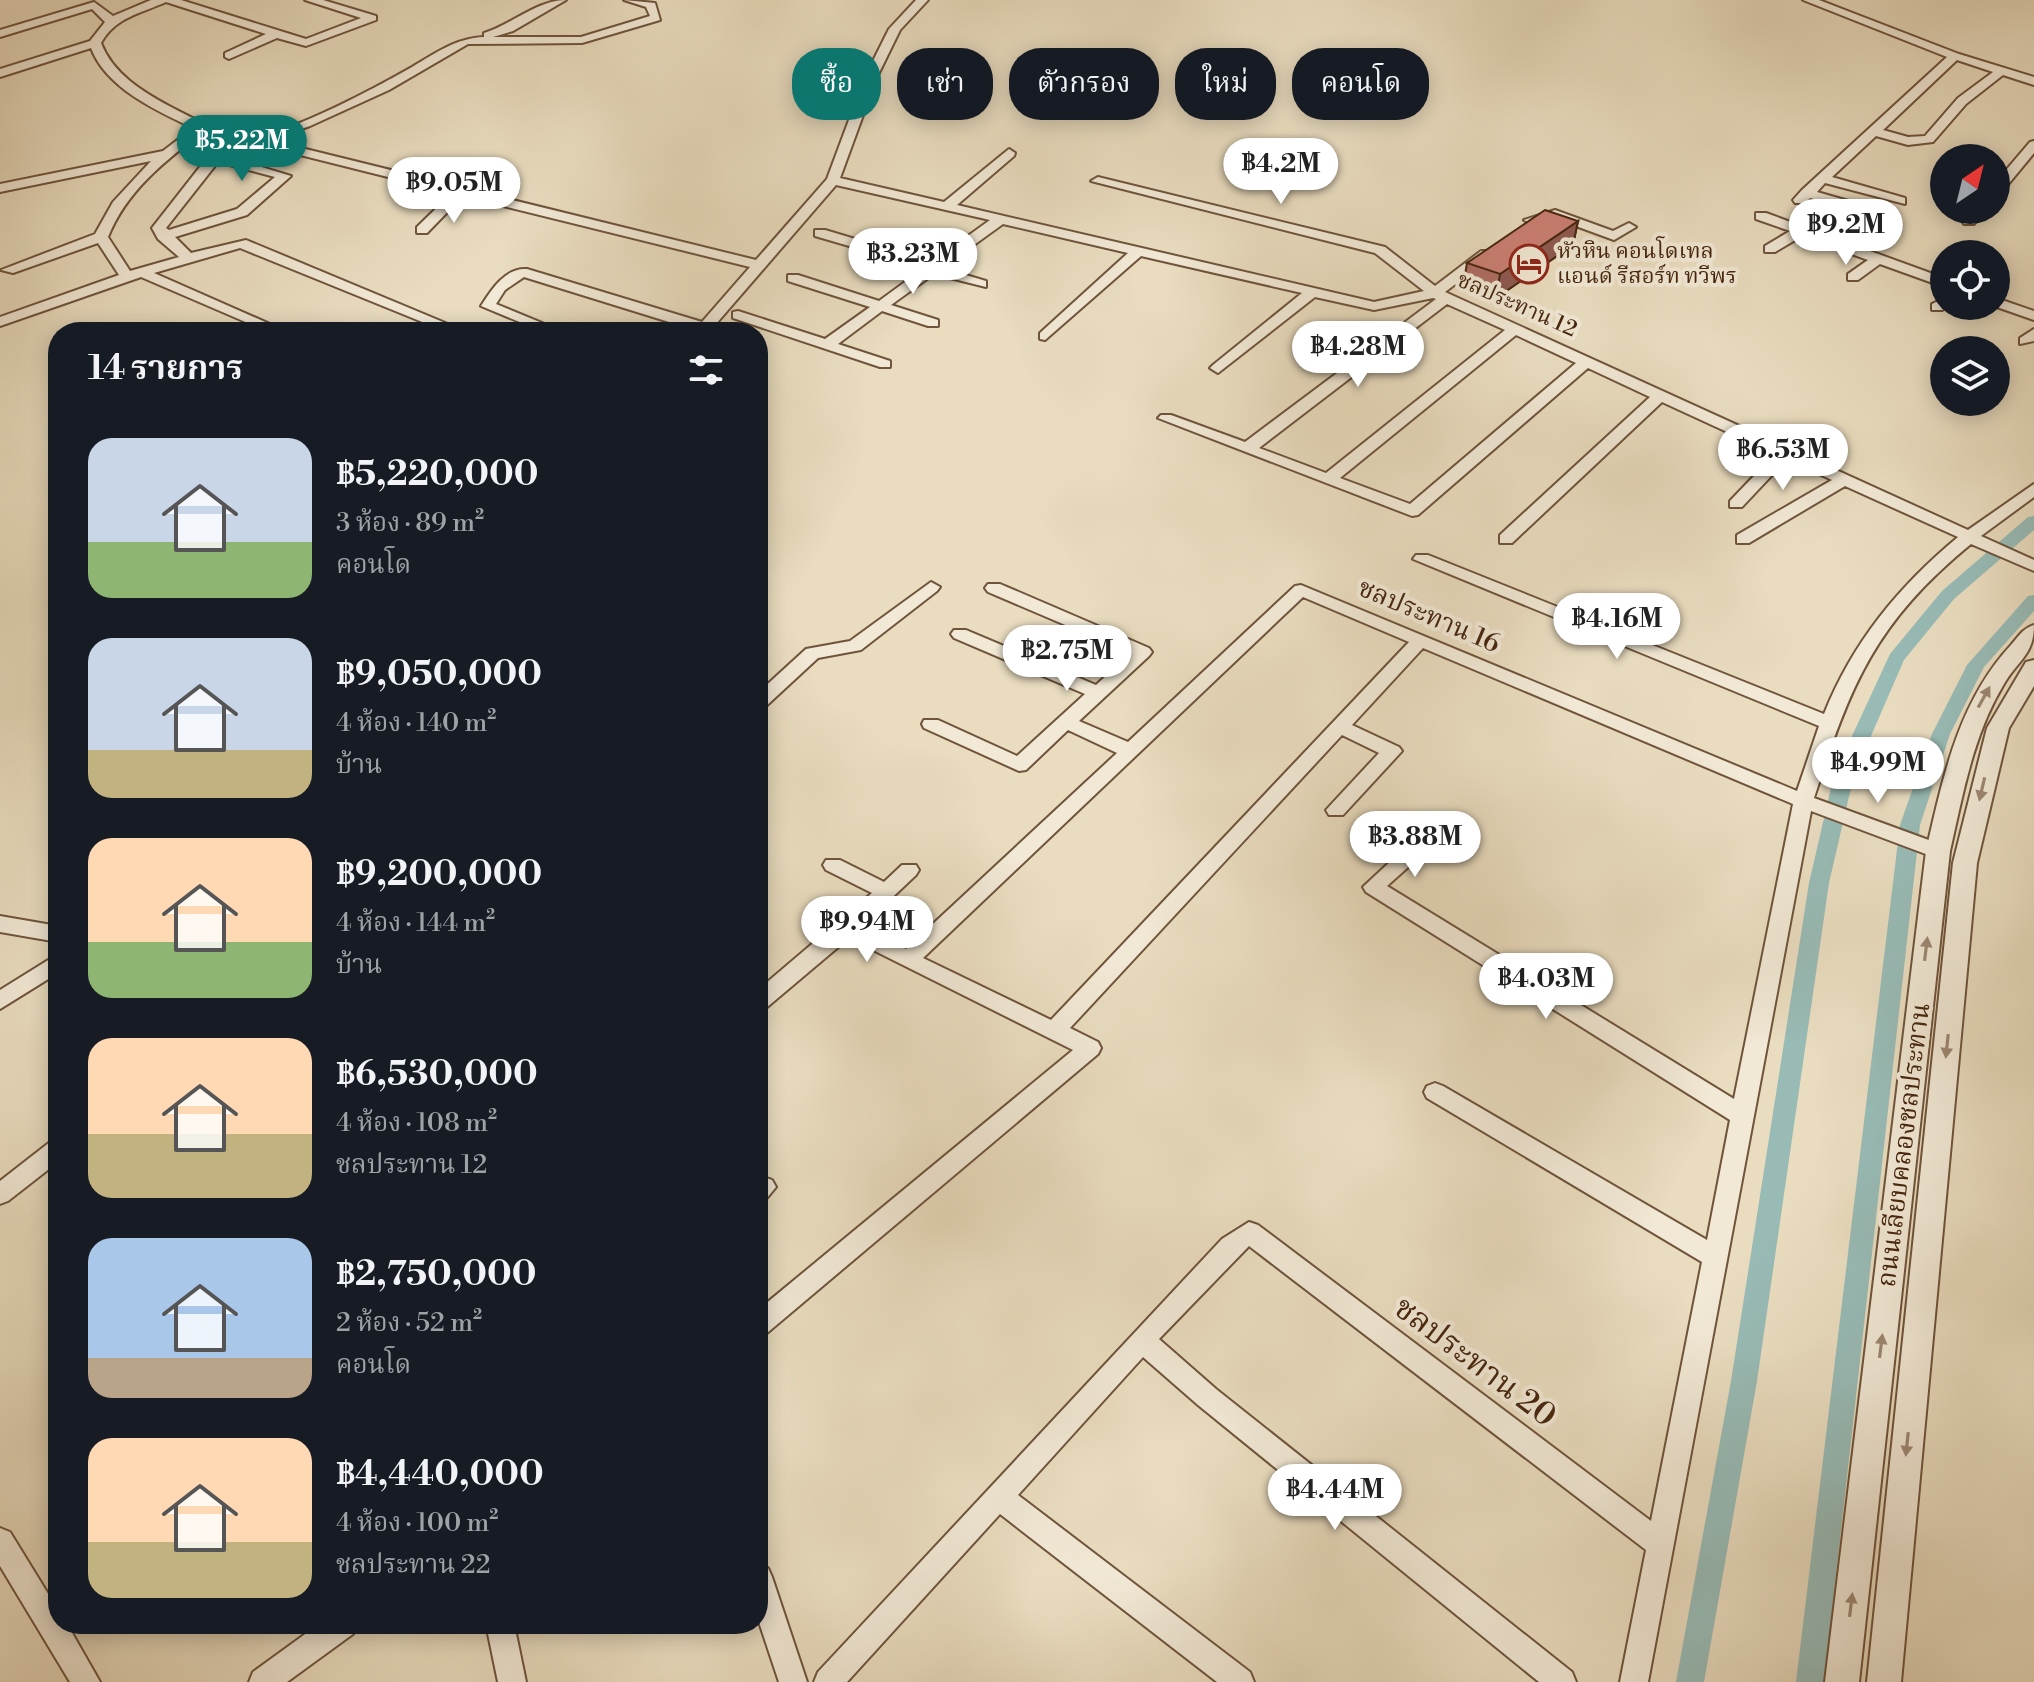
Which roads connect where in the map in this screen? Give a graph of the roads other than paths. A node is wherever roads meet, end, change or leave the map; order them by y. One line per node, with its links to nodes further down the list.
1 (161, 0): 8 (street)
2 (170, 0): 10 (street)
3 (311, 0): 10 (street)
4 (560, 0): 11 (street)
5 (630, 0): 11 (street)
6 (922, 0): 26 (street)
7 (1809, 0): 14 (street)
8 (111, 21): 9 (street); 12 (street)
9 (0, 34)
10 (276, 34): 13 (street)
11 (466, 41): 20 (street)
12 (95, 43): 16 (street); 18 (street)
13 (229, 55)
14 (1955, 56): 15 (street); 19 (street)
15 (2000, 72): 17 (street); 19 (street)
16 (0, 73)
17 (2034, 81)
18 (202, 127): 20 (street); 23 (street)
19 (1873, 131): 25 (street)
20 (257, 140): 29 (street)
21 (2034, 145): 24 (street)
22 (1009, 153): 31 (street)
23 (166, 154): 28 (street); 41 (street)
24 (2010, 173)
25 (1824, 179): 30 (street); 32 (street)
26 (833, 180): 31 (street, ชลประทาน 12); 47 (street)
27 (1098, 181): 56 (street)
28 (0, 188)
29 (459, 193): 36 (street); 47 (street)
30 (1900, 201)
31 (946, 207): 34 (street, ชลประทาน 12)
32 (1882, 215)
33 (1761, 216): 38 (street)
34 (999, 220): 44 (street, ชลประทาน 12); 48 (street)
35 (1629, 227): 37 (street)
36 (422, 230)
37 (1516, 231)
38 (1800, 231): 43 (street); 46 (street)
39 (820, 233): 48 (street)
40 (163, 236): 40 (street); 45 (street)
41 (101, 237): 49 (street); 50 (street)
42 (1494, 248): 56 (street)
43 (1770, 249)
44 (1137, 252): 55 (street, ชลประทาน 12); 71 (street)
45 (188, 258): 50 (street); 63 (street)
46 (1878, 259): 51 (street); 53 (street)
47 (761, 266): 66 (street)
48 (934, 268): 54 (street); 57 (street)
49 (8, 270)
50 (134, 275): 61 (street); 62 (street)
51 (1853, 277)
52 (793, 278): 57 (street)
53 (1930, 278)
54 (981, 284)
55 (1311, 293): 56 (street, ชลประทาน 12); 75 (street)
56 (1440, 295): 70 (street, ชลประทาน 12); 78 (street)
57 (881, 306): 68 (street); 72 (street)
58 (2010, 307): 60 (street)
59 (738, 315): 67 (street)
60 (2034, 316)
61 (0, 322)
62 (255, 322)
63 (435, 322)
64 (530, 322): 65 (street)
65 (678, 322)
66 (710, 322)
67 (759, 322)
68 (933, 323)
69 (768, 325): 72 (street)
70 (1515, 329): 73 (street, ชลประทาน 12); 80 (street)
71 (1045, 336)
72 (827, 345): 74 (street)
73 (1587, 361): 76 (street, ชลประทาน 12); 80 (street)
74 (885, 364)
75 (1218, 368)
76 (1661, 395): 79 (street, ชลประทาน 12); 85 (street)
77 (1166, 418): 78 (street)
78 (1248, 448): 80 (street)
79 (1784, 453): 81 (street, ชลประทาน 12); 83 (street)
80 (1330, 478)
81 (1844, 480): 84 (street, ชลประทาน 12); 86 (street)
82 (2034, 489): 84 (street)
83 (1736, 504)
84 (1967, 535): 88 (street, ชลประทาน 12); 98 (street)
85 (1506, 539)
86 (1743, 539)
87 (1422, 559): 98 (street)
88 (2034, 566)
89 (931, 587): 96 (street)
90 (994, 588): 95 (street)
91 (2034, 632): 105 (street, ถนนเลียบคลองชลประทาน, one-way to 91)
92 (960, 634): 95 (street)
93 (1420, 641): 100 (street); 101 (street, ชลประทาน 16); 102 (street, ชลประทาน 16)
94 (2034, 667): 141 (street, ถนนเลียบคลองชลประทาน, one-way to 141)
95 (1098, 693): 97 (street)
96 (768, 694)
97 (1066, 722): 99 (street); 101 (street)
98 (1829, 723): 102 (street)
99 (931, 724)
100 (1340, 727): 103 (street); 116 (street)
101 (1130, 751): 112 (street)
102 (1803, 801): 105 (street, ชลประทาน 16); 118 (street)
103 (1336, 810)
104 (1428, 838): 118 (street)
105 (1938, 851): 140 (street, ถนนเลียบคลองชลประทาน, one-way to 105)
106 (833, 865): 108 (street)
107 (909, 870): 108 (street)
108 (885, 891): 110 (street)
109 (0, 924): 111 (street)
110 (847, 928): 112 (street); 114 (street)
111 (48, 932)
112 (908, 960): 116 (street)
113 (48, 969): 115 (street)
114 (768, 994)
115 (0, 1001)
116 (1055, 1030): 122 (street)
117 (1435, 1092): 121 (street)
118 (1743, 1116): 121 (street)
119 (48, 1157): 120 (street)
120 (0, 1194)
121 (1716, 1258): 126 (street)
122 (768, 1317)
123 (1142, 1340): 124 (street); 126 (street, ชลประทาน 20); 138 (street)
124 (998, 1496): 136 (street); 137 (street)
125 (0, 1541): 128 (street)
126 (1661, 1545): 139 (street)
127 (768, 1607): 135 (street)
128 (48, 1620)
129 (57, 1634): 132 (street)
130 (311, 1634): 133 (street)
131 (502, 1634): 134 (street)
132 (86, 1682)
133 (263, 1682)
134 (512, 1682)
135 (793, 1682)
136 (828, 1682)
137 (1240, 1682)
138 (1562, 1682)
139 (1634, 1682)
140 (1842, 1682)
141 (1884, 1682)

